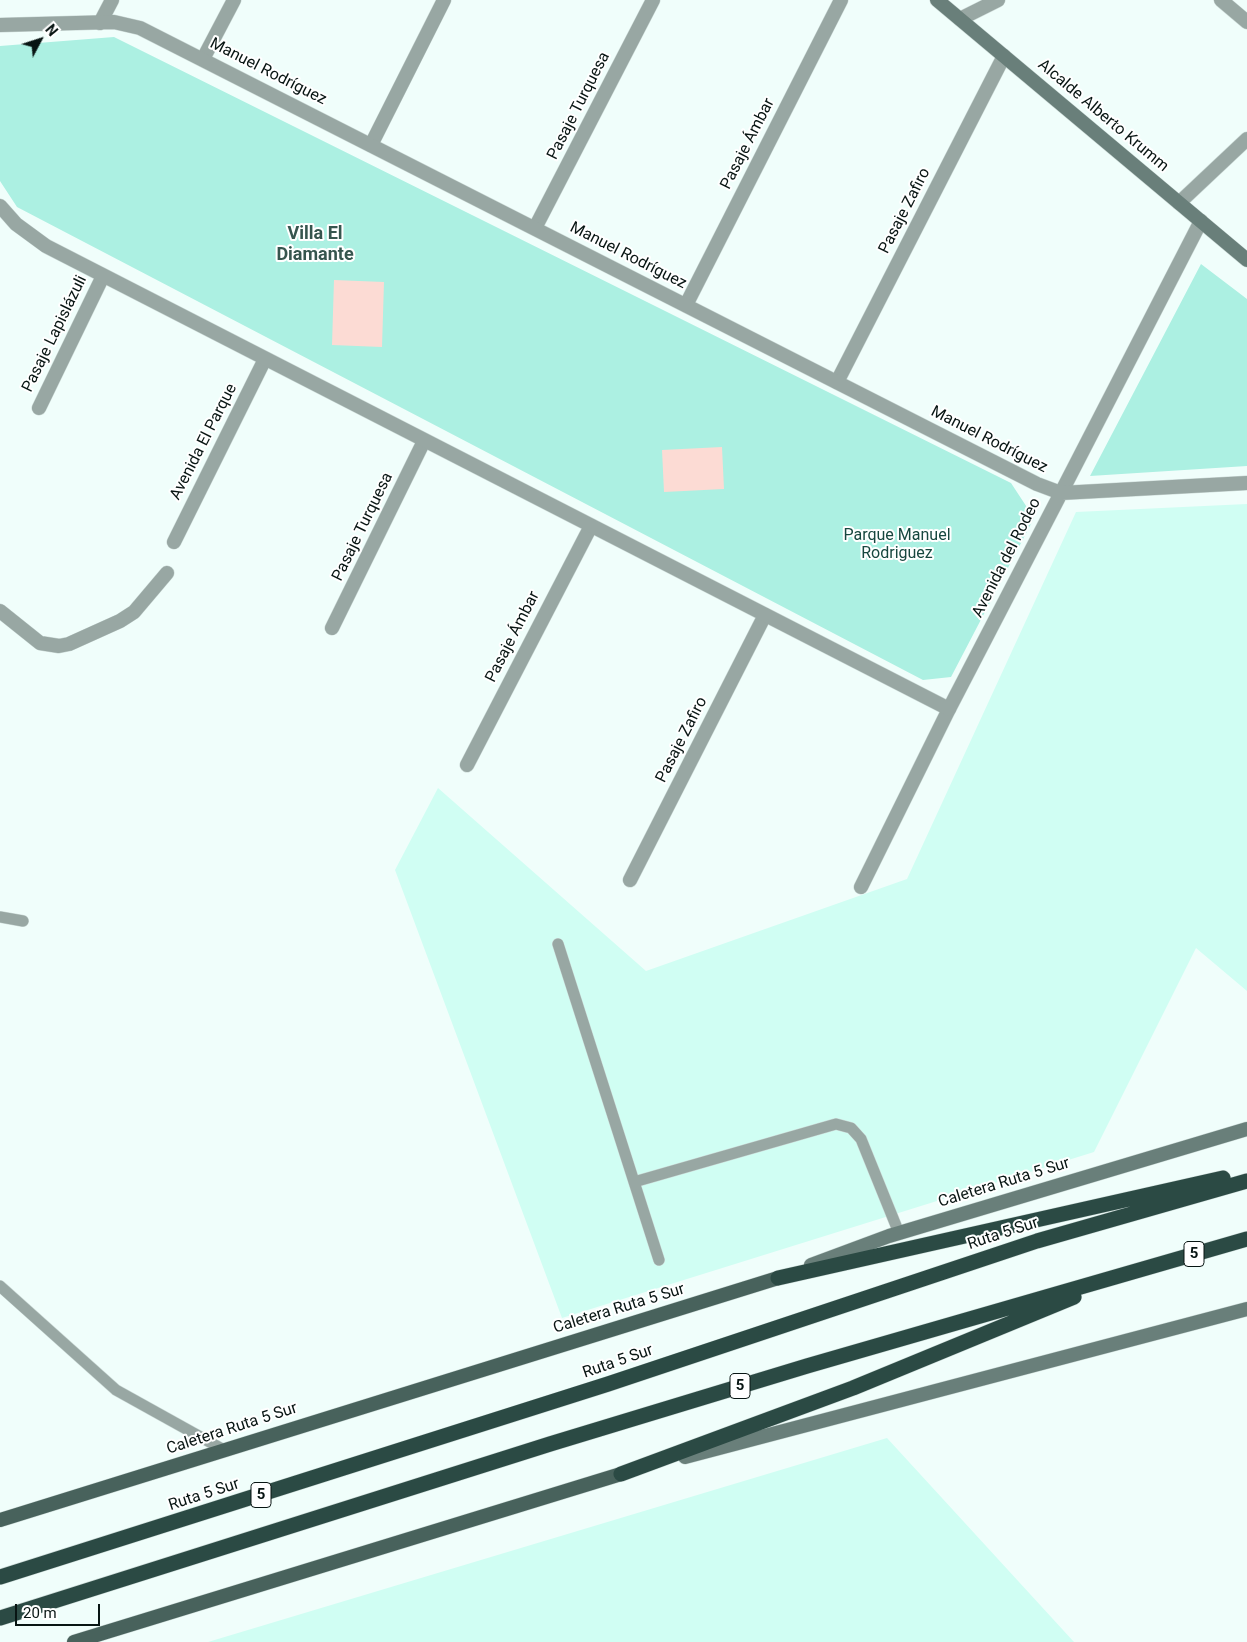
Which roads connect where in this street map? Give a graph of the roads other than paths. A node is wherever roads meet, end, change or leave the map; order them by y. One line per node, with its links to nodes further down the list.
1 (112, 0): 11 (street)
2 (234, 0): 14 (street)
3 (444, 0): 16 (street)
4 (653, 0): 20 (street, Pasaje Turquesa)
5 (841, 0): 23 (street, Pasaje Ámbar)
6 (937, 0): 9 (main road, Alcalde Alberto Krumm)
7 (998, 0): 9 (street)
8 (1221, 0): 10 (street)
9 (960, 19): 13 (main road, Alcalde Alberto Krumm)
10 (1247, 22)
11 (100, 23): 12 (street, Manuel Rodríguez); 14 (street, Manuel Rodríguez)
12 (0, 25)
13 (1004, 56): 17 (main road, Alcalde Alberto Krumm); 25 (street, Pasaje Zafiro)
14 (203, 59): 16 (street, Manuel Rodríguez)
15 (1247, 139): 17 (street)
16 (371, 144): 20 (street, Manuel Rodríguez)
17 (1179, 203): 19 (main road, Alcalde Alberto Krumm)
18 (0, 206): 22 (street)
19 (1201, 221): 21 (main road, Alcalde Alberto Krumm); 29 (street, Avenida del Rodeo)
20 (535, 228): 23 (street, Manuel Rodríguez)
21 (1247, 260)
22 (103, 276): 24 (street); 26 (street, Pasaje Lapislázuli)
23 (686, 305): 25 (street, Manuel Rodríguez)
24 (266, 359): 27 (street); 31 (street, Avenida El Parque)
25 (837, 382): 29 (street, Manuel Rodríguez)
26 (39, 408)
27 (424, 441): 30 (street); 35 (street, Pasaje Turquesa)
28 (1247, 483): 29 (street, Manuel Rodríguez)
29 (1061, 493): 36 (street, Avenida del Rodeo)
30 (591, 526): 34 (street); 37 (street, Pasaje Ámbar)
31 (174, 542)
32 (167, 573): 33 (street)
33 (0, 611)
34 (765, 615): 36 (street); 38 (street, Pasaje Zafiro)
35 (332, 628)
36 (949, 709): 39 (street, Avenida del Rodeo)
37 (468, 765)
38 (630, 880)
39 (861, 887)
40 (0, 917): 41 (lane)
41 (23, 921)
42 (558, 944): 46 (lane)
43 (1247, 1128): 47 (main road, Caletera Ruta 5 Sur)
44 (1247, 1173): 51 (highway)
45 (1247, 1181): 57 (highway, Ruta 5 Sur / 5)
46 (634, 1182): 47 (lane); 49 (lane)
47 (899, 1233): 51 (main road, Caletera Ruta 5 Sur)
48 (1247, 1239): 50 (highway, 5)
49 (659, 1260)
50 (1141, 1269): 55 (highway); 58 (highway, 5)
51 (778, 1278): 54 (main road, Caletera Ruta 5 Sur)
52 (0, 1286): 54 (lane)
53 (1247, 1309): 55 (main road)
54 (224, 1450): 56 (main road, Caletera Ruta 5 Sur)
55 (621, 1474): 59 (main road)
56 (0, 1520)
57 (0, 1577)
58 (0, 1618)
59 (74, 1642)

